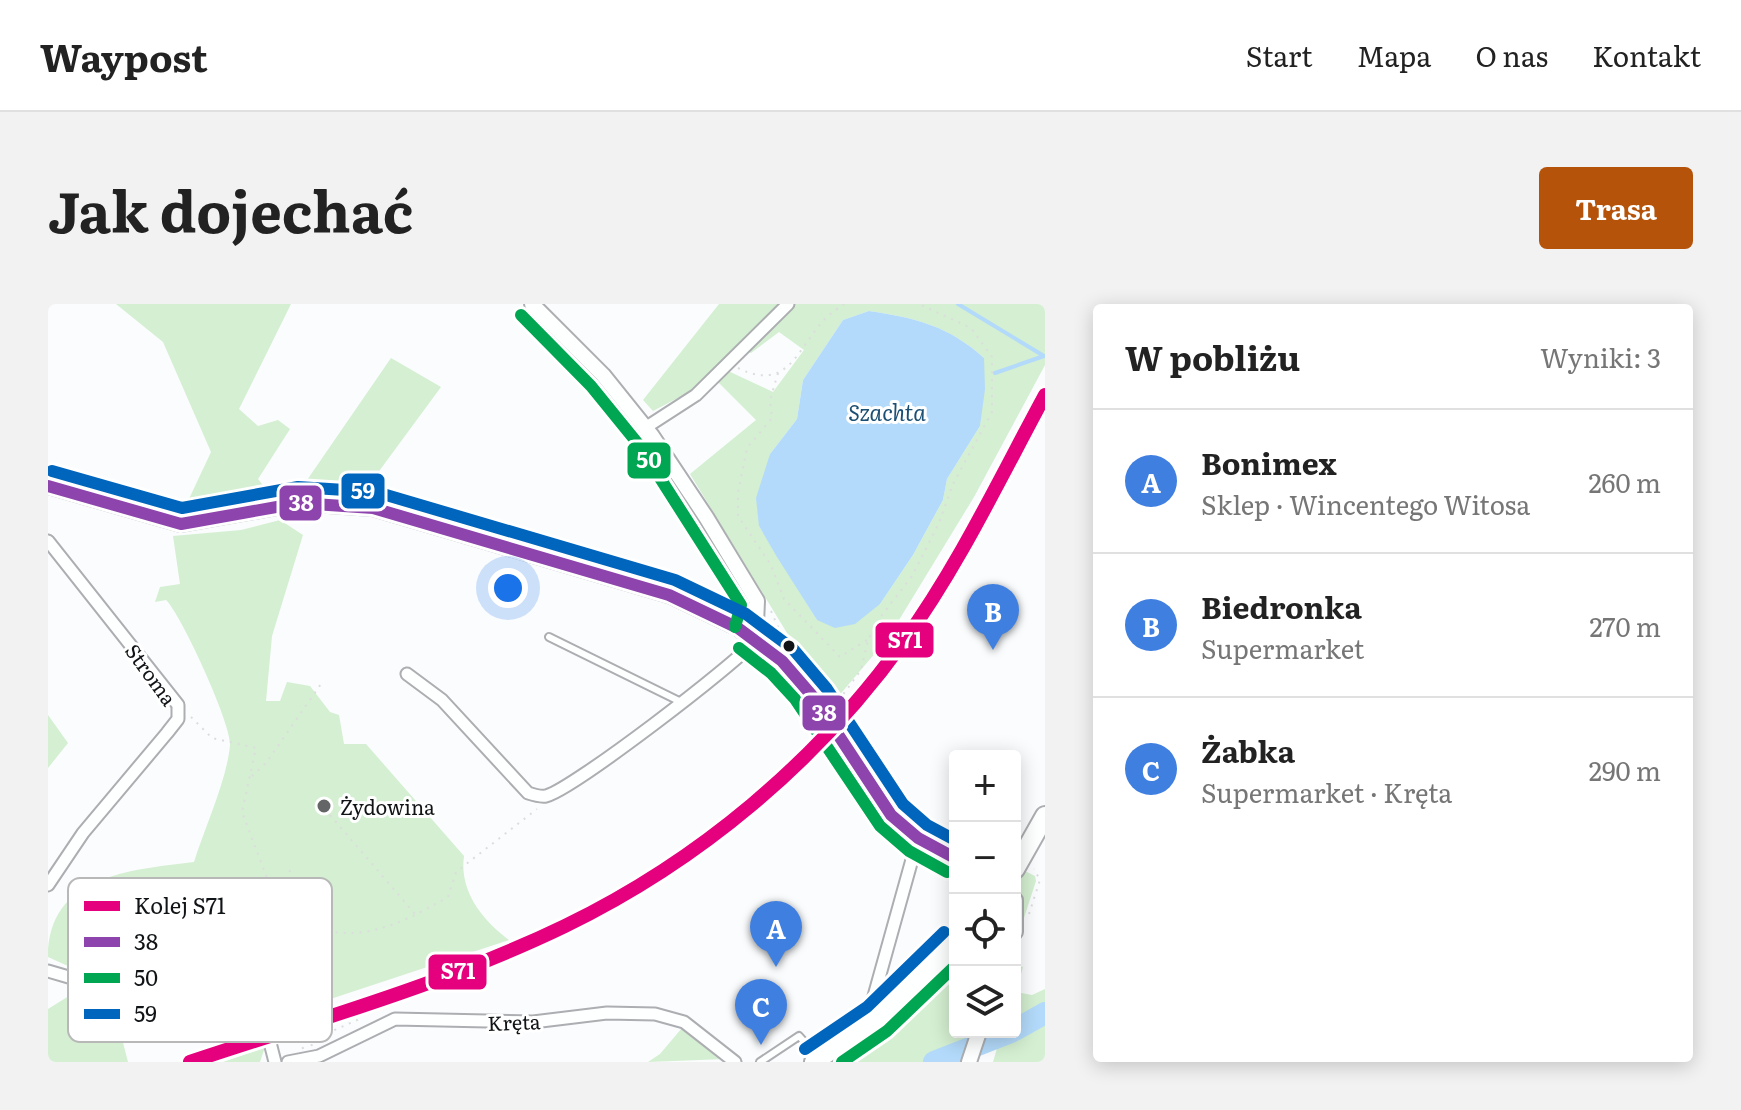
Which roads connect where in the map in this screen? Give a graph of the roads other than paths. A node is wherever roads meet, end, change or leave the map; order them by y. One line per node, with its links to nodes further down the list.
1 (532, 304): 3 (street)
2 (788, 304): 3 (street)
3 (645, 428): 7 (street)
4 (48, 486): 7 (street)
5 (48, 541): 14 (street, Stroma)
6 (549, 637): 9 (lane)
7 (752, 638): 9 (street); 11 (street)
8 (407, 674): 9 (street)
9 (681, 702)
10 (1045, 816): 13 (main road)
11 (918, 838): 12 (street); 18 (street)
12 (949, 855)
13 (1022, 868)
14 (48, 885)
15 (949, 951): 22 (main road)
16 (48, 971): 17 (street)
17 (68, 977)
18 (874, 996)
19 (977, 1038): 23 (street)
20 (270, 1042): 24 (street)
21 (306, 1058): 25 (street, Kręta); 26 (street, Kręta)
22 (817, 1060): 27 (lane)
23 (969, 1060)
24 (275, 1062)
25 (288, 1062)
26 (735, 1062)
27 (760, 1062)

